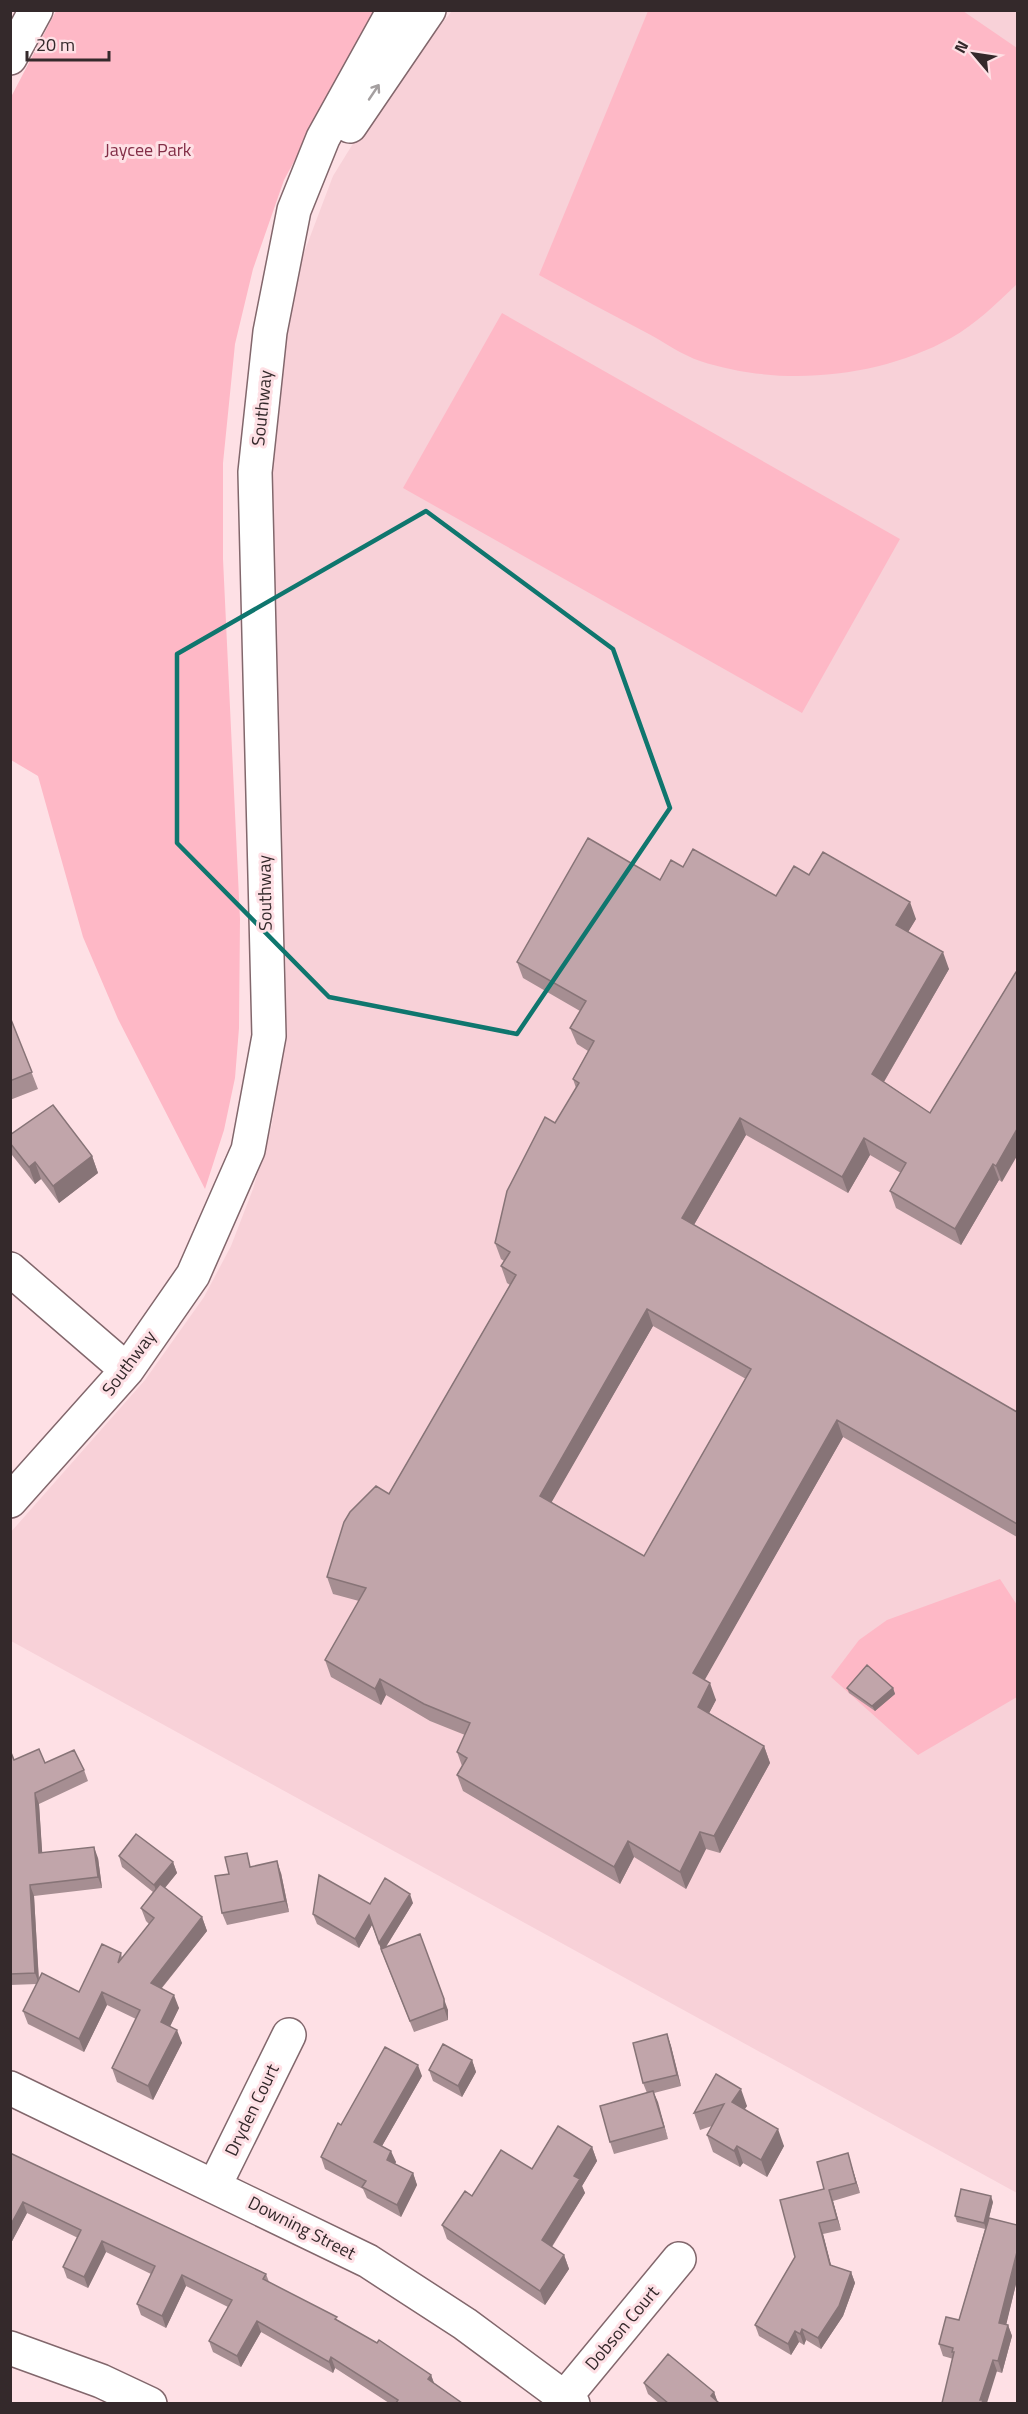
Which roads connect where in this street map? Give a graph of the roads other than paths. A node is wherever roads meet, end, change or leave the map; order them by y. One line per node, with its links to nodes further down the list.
1 (36, 10): 4 (street)
2 (394, 10): 5 (street, Southway)
3 (429, 10): 5 (street, Southway, one-way to 3)
4 (10, 58)
5 (294, 210): 7 (street, Southway)
6 (10, 1269): 7 (street)
7 (127, 1370): 8 (street, Southway)
8 (10, 1501)
9 (289, 2035): 11 (street, Dryden Court)
10 (10, 2088): 11 (street, Downing Street)
11 (215, 2185): 14 (street, Downing Street)
12 (679, 2259): 14 (street, Dobson Court)
13 (10, 2348): 15 (street)
14 (569, 2400)
15 (150, 2403)

